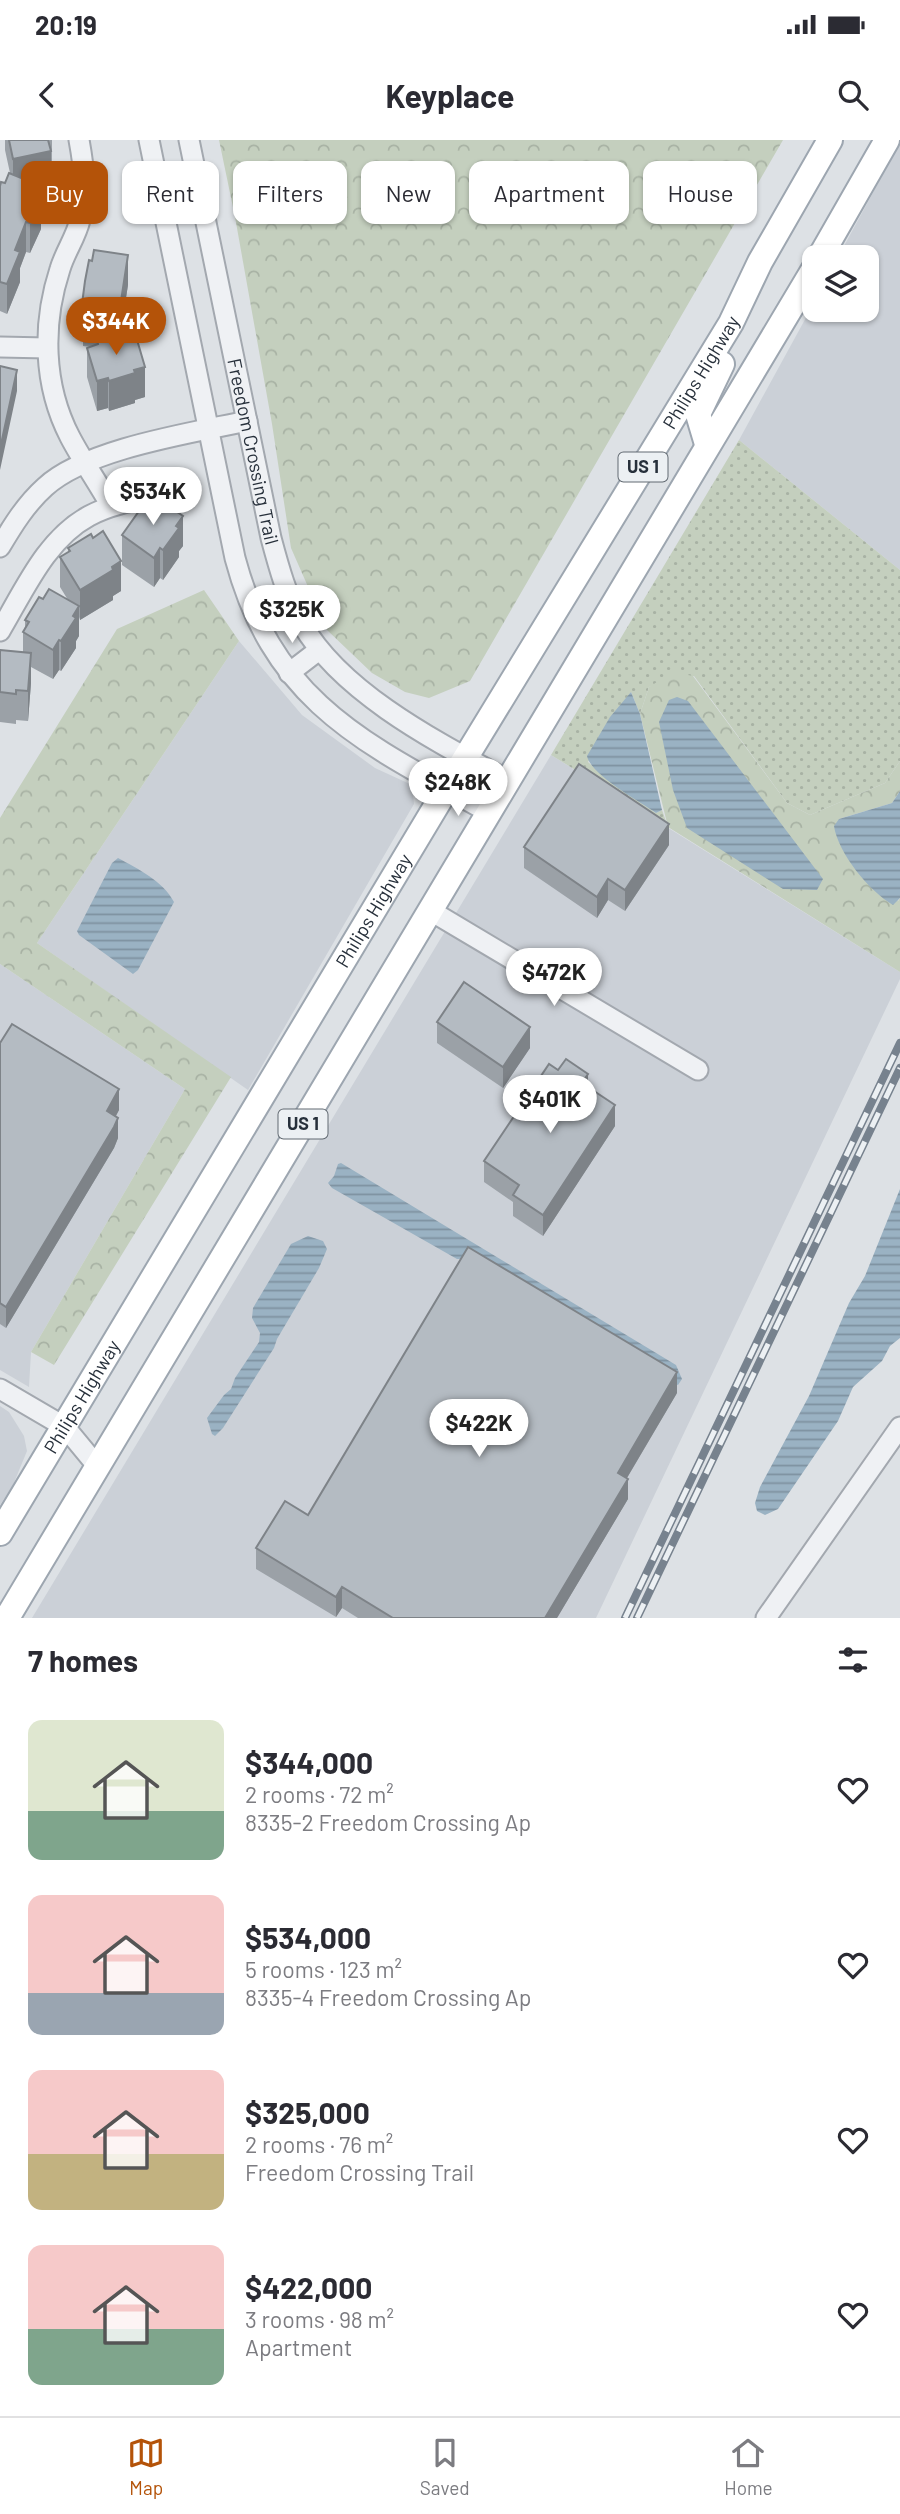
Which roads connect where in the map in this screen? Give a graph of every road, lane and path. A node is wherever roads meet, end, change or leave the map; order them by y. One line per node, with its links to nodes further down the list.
1 (79, 140): 10 (street)
2 (149, 140): 12 (street, Freedom Crossing Trail)
3 (189, 140): 11 (street, Freedom Crossing Trail)
4 (830, 140): 8 (main road, Philips Highway / US 1)
5 (887, 140): 6 (main road)
6 (827, 245)
7 (802, 289): 13 (main road, US 1)
8 (731, 323): 13 (main road); 21 (main road, Philips Highway / US 1)
9 (0, 347): 10 (street)
10 (47, 348): 14 (street)
11 (247, 421): 12 (street); 19 (street, Freedom Crossing Trail)
12 (209, 430): 14 (street); 20 (street, Freedom Crossing Trail)
13 (707, 444): 22 (main road, US 1)
14 (86, 463): 16 (street); 17 (street)
15 (162, 495): 16 (street)
16 (111, 506): 18 (street)
17 (0, 547)
18 (0, 631)
19 (319, 650): 20 (street); 21 (street, Freedom Crossing Trail)
20 (289, 673): 23 (street, Freedom Crossing Trail)
21 (465, 757): 22 (street, Freedom Crossing Trail); 23 (main road, Philips Highway / US 1)
22 (509, 781): 24 (main road, US 1)
23 (447, 788): 24 (street, Freedom Crossing Trail); 28 (main road, Philips Highway / US 1)
24 (490, 813): 25 (main road, US 1)
25 (431, 911): 26 (street); 30 (main road, US 1)
26 (698, 1070)
27 (0, 1389): 28 (street)
28 (65, 1427): 30 (street); 31 (main road, Philips Highway / US 1)
29 (900, 1427): 33 (street)
30 (98, 1467): 32 (main road, US 1)
31 (0, 1533)
32 (7, 1618)
33 (766, 1618)

